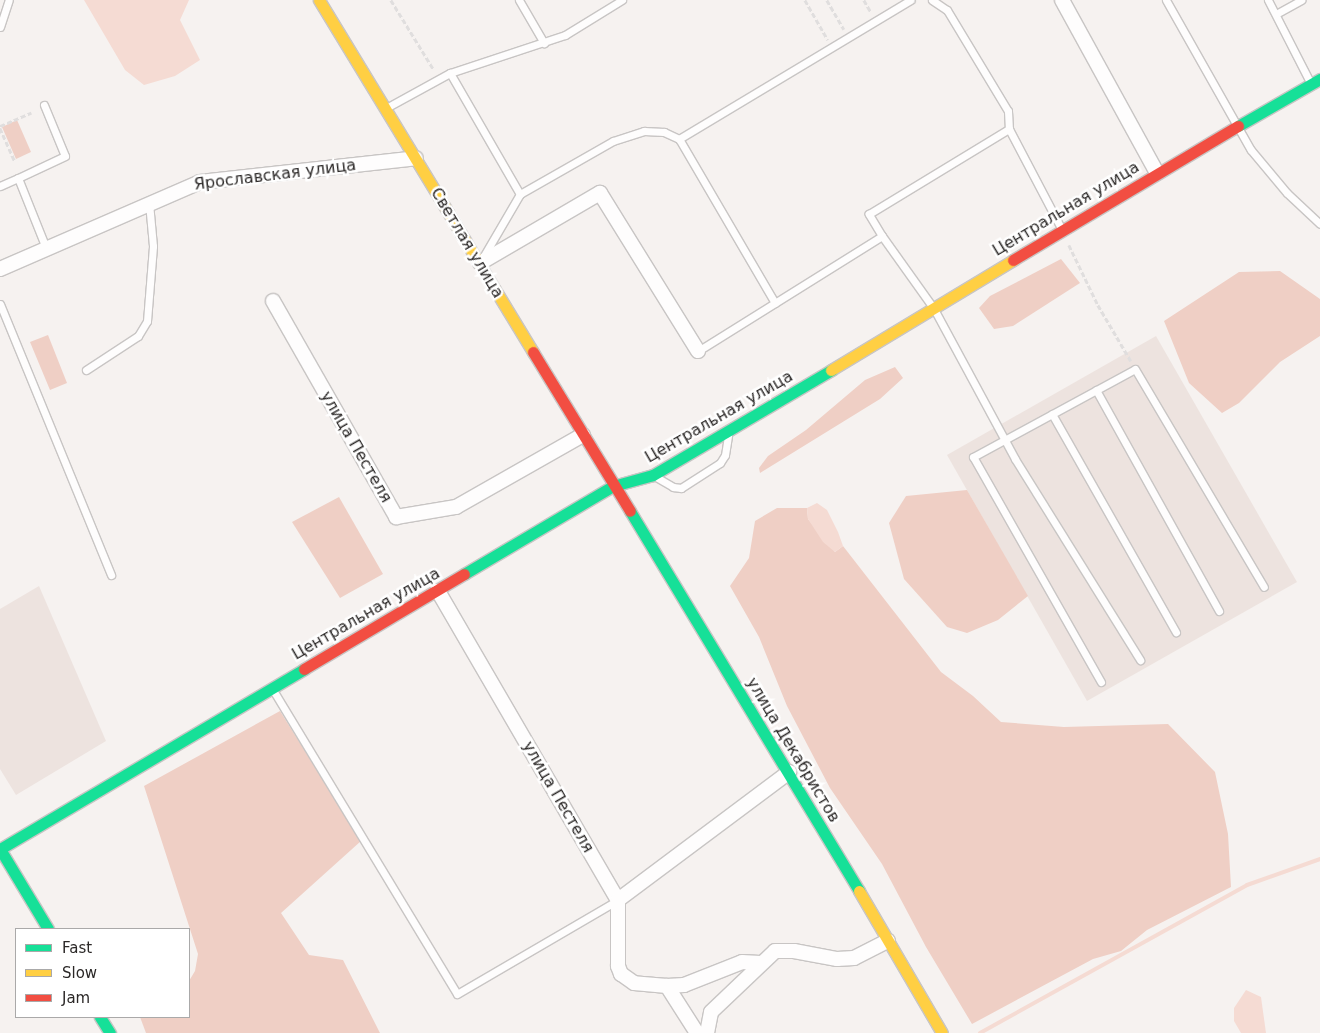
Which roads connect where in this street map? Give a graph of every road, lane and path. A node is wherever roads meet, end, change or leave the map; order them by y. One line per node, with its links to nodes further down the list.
1 (9, 0): 17 (lane)
2 (320, 0): 25 (main road, Светлая улица)
3 (391, 0): 22 (path)
4 (519, 0): 19 (lane)
5 (622, 0): 19 (lane)
6 (806, 0): 20 (path)
7 (827, 0): 18 (path)
8 (864, 0): 15 (path)
9 (910, 0): 18 (lane)
10 (932, 0): 29 (lane)
11 (1062, 0): 33 (street)
12 (1166, 0): 27 (lane)
13 (1268, 0): 16 (lane)
14 (1301, 0): 16 (lane)
15 (872, 14)
16 (1276, 14): 23 (lane)
17 (0, 27)
18 (848, 37): 20 (lane)
19 (544, 43): 21 (lane)
20 (832, 47): 30 (lane)
21 (450, 73): 22 (lane); 36 (lane)
22 (439, 78): 25 (lane)
23 (1316, 82): 27 (main road, Центральная улица)
24 (44, 105): 34 (lane)
25 (386, 108): 31 (main road, Светлая улица)
26 (31, 113): 28 (path)
27 (1238, 126): 33 (main road, Центральная улица); 38 (lane)
28 (0, 127): 32 (path)
29 (1009, 129): 39 (lane); 40 (lane)
30 (679, 139): 36 (lane); 45 (lane)
31 (416, 158): 37 (street, Ярославская улица); 42 (main road, Светлая улица)
32 (15, 162)
33 (1157, 172): 39 (main road, Центральная улица)
34 (18, 178): 35 (lane); 41 (lane)
35 (0, 186)
36 (520, 194): 42 (lane)
37 (149, 202): 41 (street, Ярославская улица); 50 (lane)
38 (1320, 224)
39 (1062, 230): 47 (main road, Центральная улица); 49 (path)
40 (882, 236): 45 (lane); 47 (lane)
41 (46, 248): 43 (street, Ярославская улица)
42 (480, 264): 48 (street); 54 (main road, Светлая улица)
43 (0, 269)
44 (273, 301): 54 (street, улица Пестеля)
45 (775, 303): 48 (lane)
46 (0, 304): 58 (lane)
47 (934, 309): 53 (main road, Центральная улица); 55 (lane)
48 (698, 351)
49 (1135, 369): 51 (lane); 59 (lane)
50 (86, 370)
51 (1096, 390): 52 (lane); 61 (lane)
52 (1052, 414): 55 (lane); 62 (lane)
53 (728, 432): 56 (main road, Центральная улица); 56 (lane)
54 (583, 435): 57 (main road, Светлая улица)
55 (1004, 439): 63 (lane); 64 (lane)
56 (653, 475): 57 (main road, Центральная улица)
57 (613, 486): 60 (main road, Центральная улица); 66 (main road, улица Декабристов)
58 (111, 575)
59 (1264, 587)
60 (438, 591): 65 (main road, Центральная улица); 68 (street, улица Пестеля)
61 (1219, 611)
62 (1176, 632)
63 (1140, 660)
64 (1101, 682)
65 (272, 688): 67 (main road, Центральная улица); 68 (lane)
66 (789, 772): 68 (street); 70 (main road, улица Декабристов)
67 (0, 849): 69 (main road)
68 (618, 900): 72 (street)
69 (47, 928)
70 (888, 941): 71 (street); 77 (main road, улица Декабристов)
71 (760, 963): 72 (street); 76 (street)
72 (667, 986): 75 (street)
73 (101, 1018): 74 (main road)
74 (110, 1033)
75 (697, 1033)
76 (707, 1033)
77 (942, 1033)

